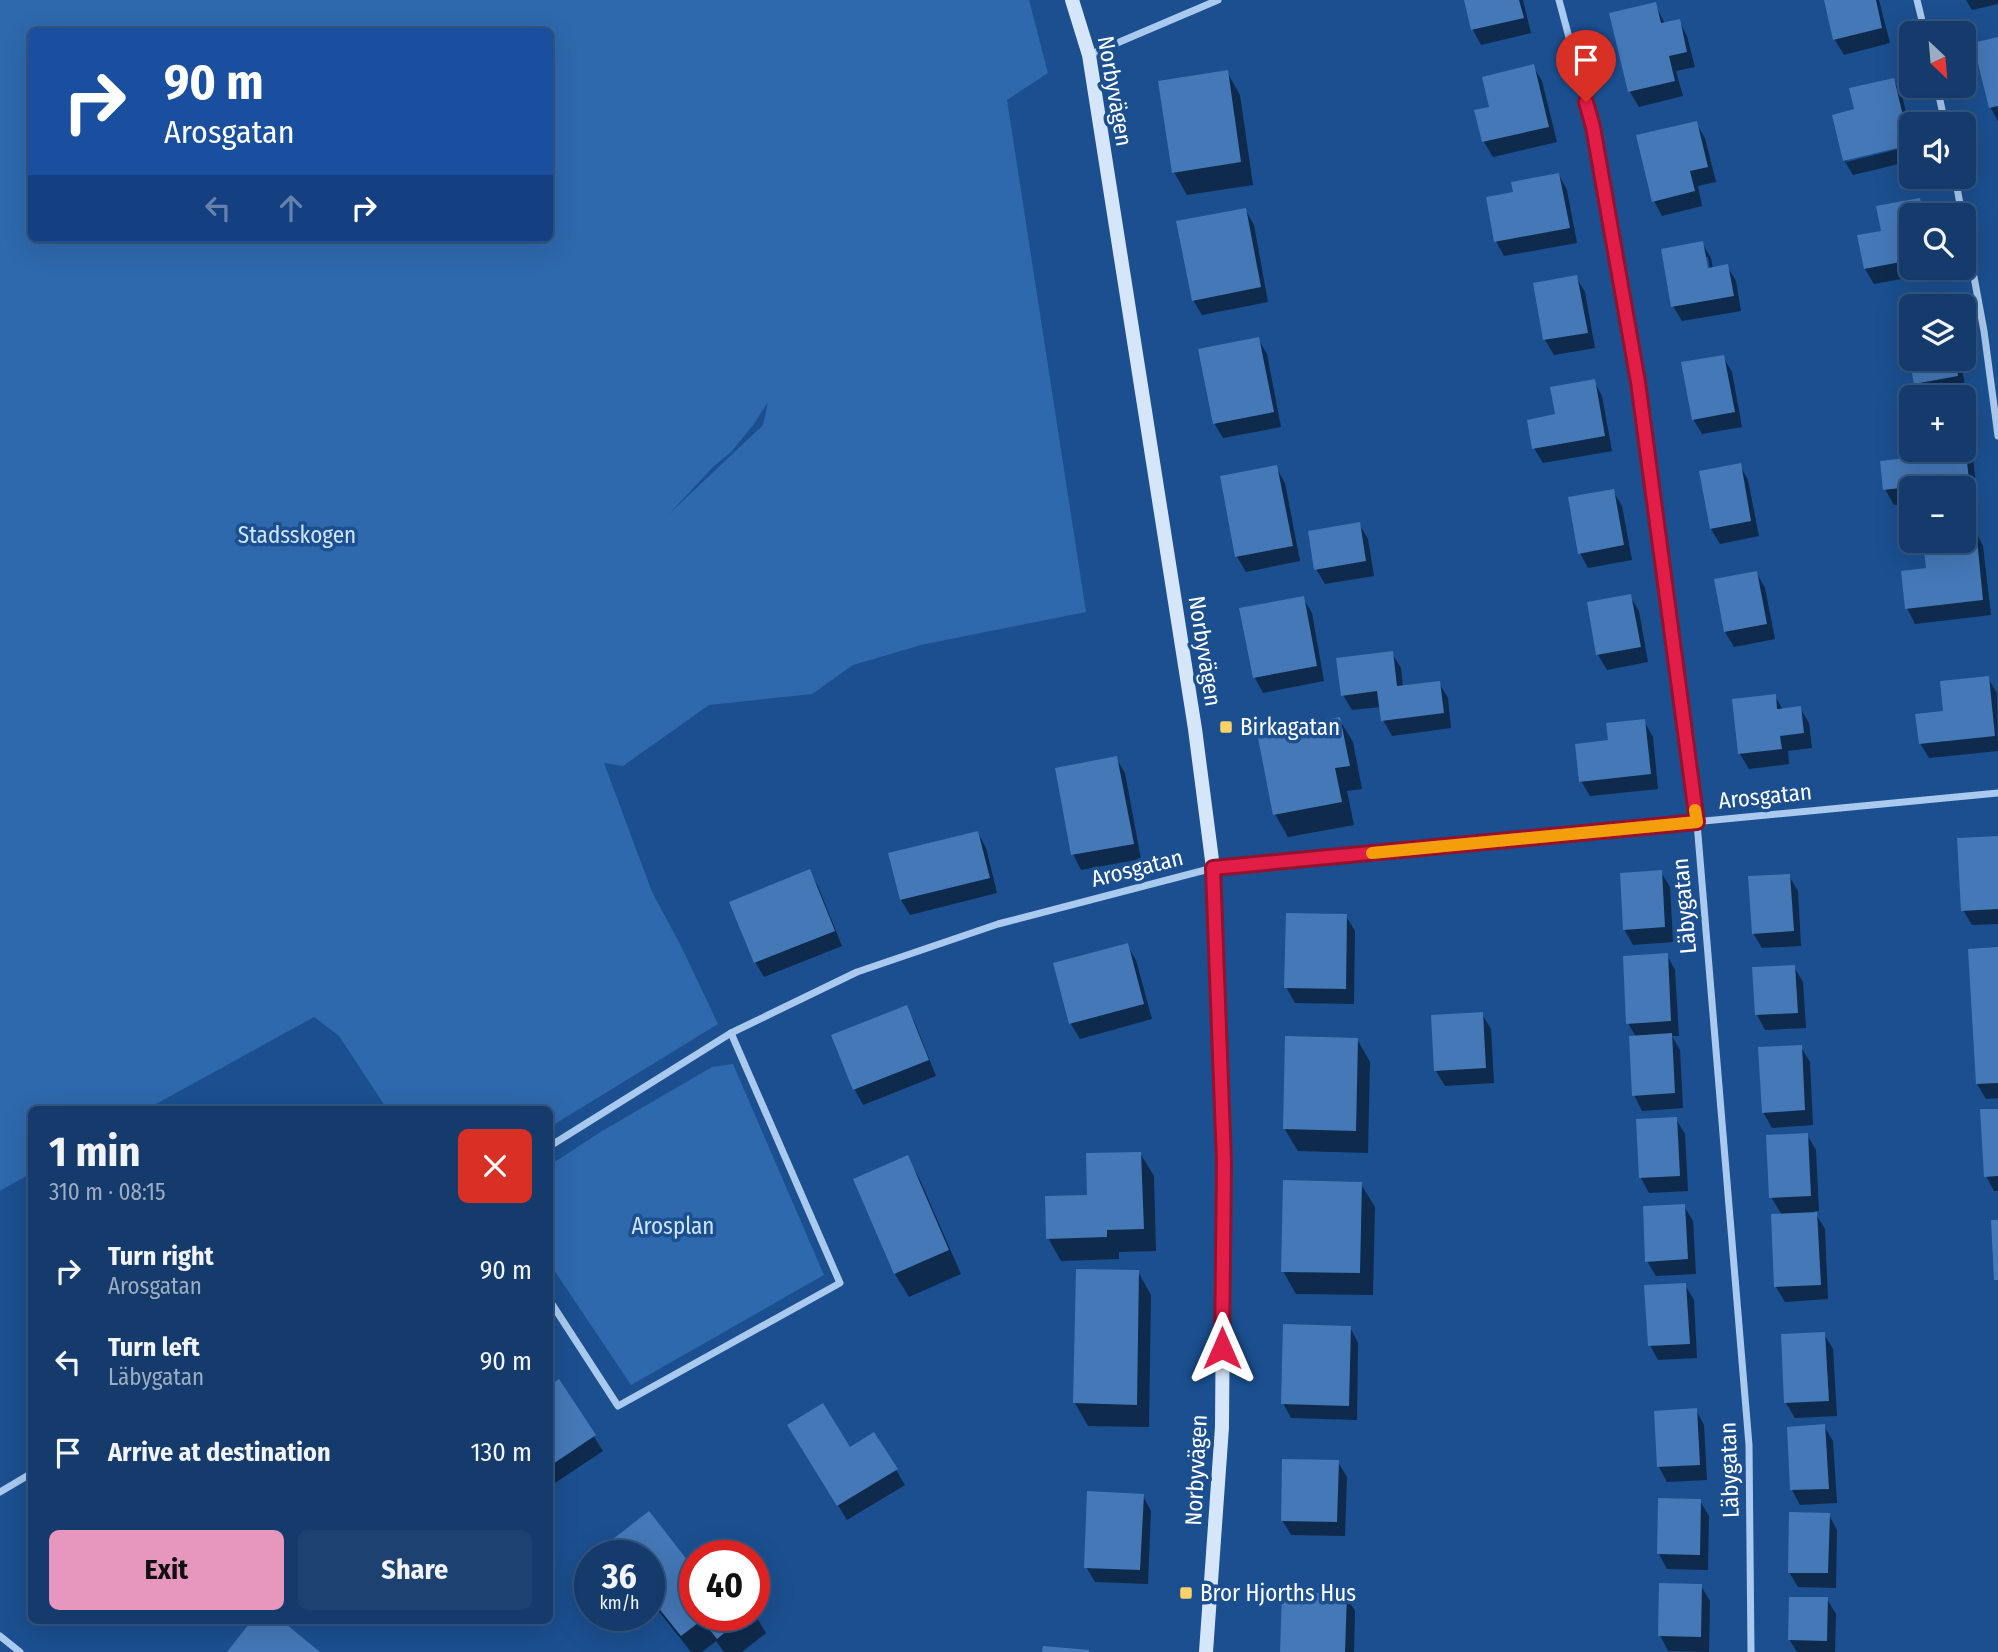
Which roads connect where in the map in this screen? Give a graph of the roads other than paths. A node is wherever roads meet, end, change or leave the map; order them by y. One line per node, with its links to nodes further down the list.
1 (1072, 0): 6 (street, Norbyvägen)
2 (1218, 0): 6 (street)
3 (1559, 0): 10 (street, Läbygatan)
4 (1917, 0): 5 (street)
5 (1922, 21)
6 (1089, 55): 11 (street, Norbyvägen)
7 (1975, 280): 8 (street)
8 (1998, 436)
9 (1998, 793): 10 (street, Arosgatan)
10 (1697, 822): 11 (street, Arosgatan); 20 (street, Läbygatan)
11 (1213, 868): 12 (street, Arosgatan); 19 (street, Norbyvägen)
12 (731, 1033): 13 (street, Arosgatan); 14 (street)
13 (553, 1144)
14 (553, 1306)
15 (28, 1475): 16 (street)
16 (0, 1492)
17 (0, 1636): 18 (street)
18 (20, 1652)
19 (1206, 1652)
20 (1751, 1652)

